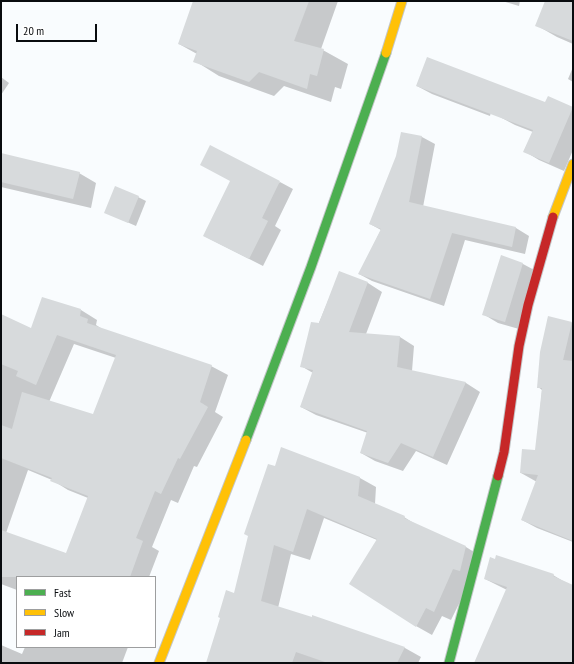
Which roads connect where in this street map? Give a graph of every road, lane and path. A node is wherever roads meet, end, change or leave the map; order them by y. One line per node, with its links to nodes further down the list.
1 (402, 1): 3 (main road)
2 (573, 164): 4 (main road)
3 (159, 663)
4 (449, 663)

